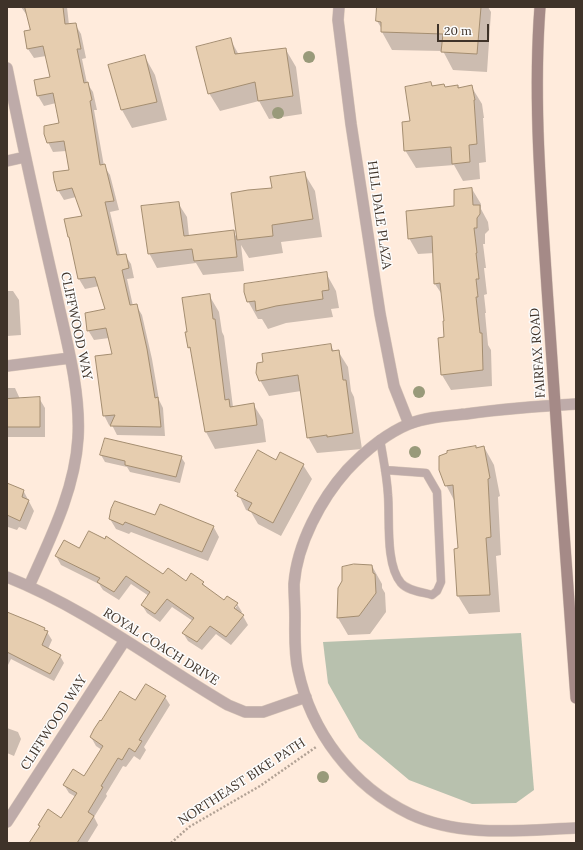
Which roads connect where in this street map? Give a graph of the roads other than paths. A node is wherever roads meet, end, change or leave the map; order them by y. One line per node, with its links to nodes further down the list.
1 (339, 7): 10 (street, HILL DALE PLAZA)
2 (540, 7): 9 (main road, FAIRFAX ROAD)
3 (7, 68): 4 (street, CLIFFWOOD WAY)
4 (25, 157): 5 (street); 6 (street, CLIFFWOOD WAY)
5 (7, 161)
6 (70, 358): 7 (street); 14 (street, CLIFFWOOD WAY)
7 (7, 366)
8 (576, 404): 9 (street)
9 (555, 405): 10 (street); 17 (main road, FAIRFAX ROAD)
10 (409, 424): 11 (street)
11 (380, 439): 12 (lane); 16 (street)
12 (385, 470): 12 (lane)
13 (7, 577): 14 (street, ROYAL COACH DRIVE)
14 (29, 586): 15 (street, ROYAL COACH DRIVE)
15 (125, 640): 16 (street, ROYAL COACH DRIVE); 18 (street, CLIFFWOOD WAY)
16 (306, 697): 20 (street)
17 (576, 698)
18 (11, 806): 19 (street, CLIFFWOOD WAY)
19 (7, 822)
20 (576, 828)

